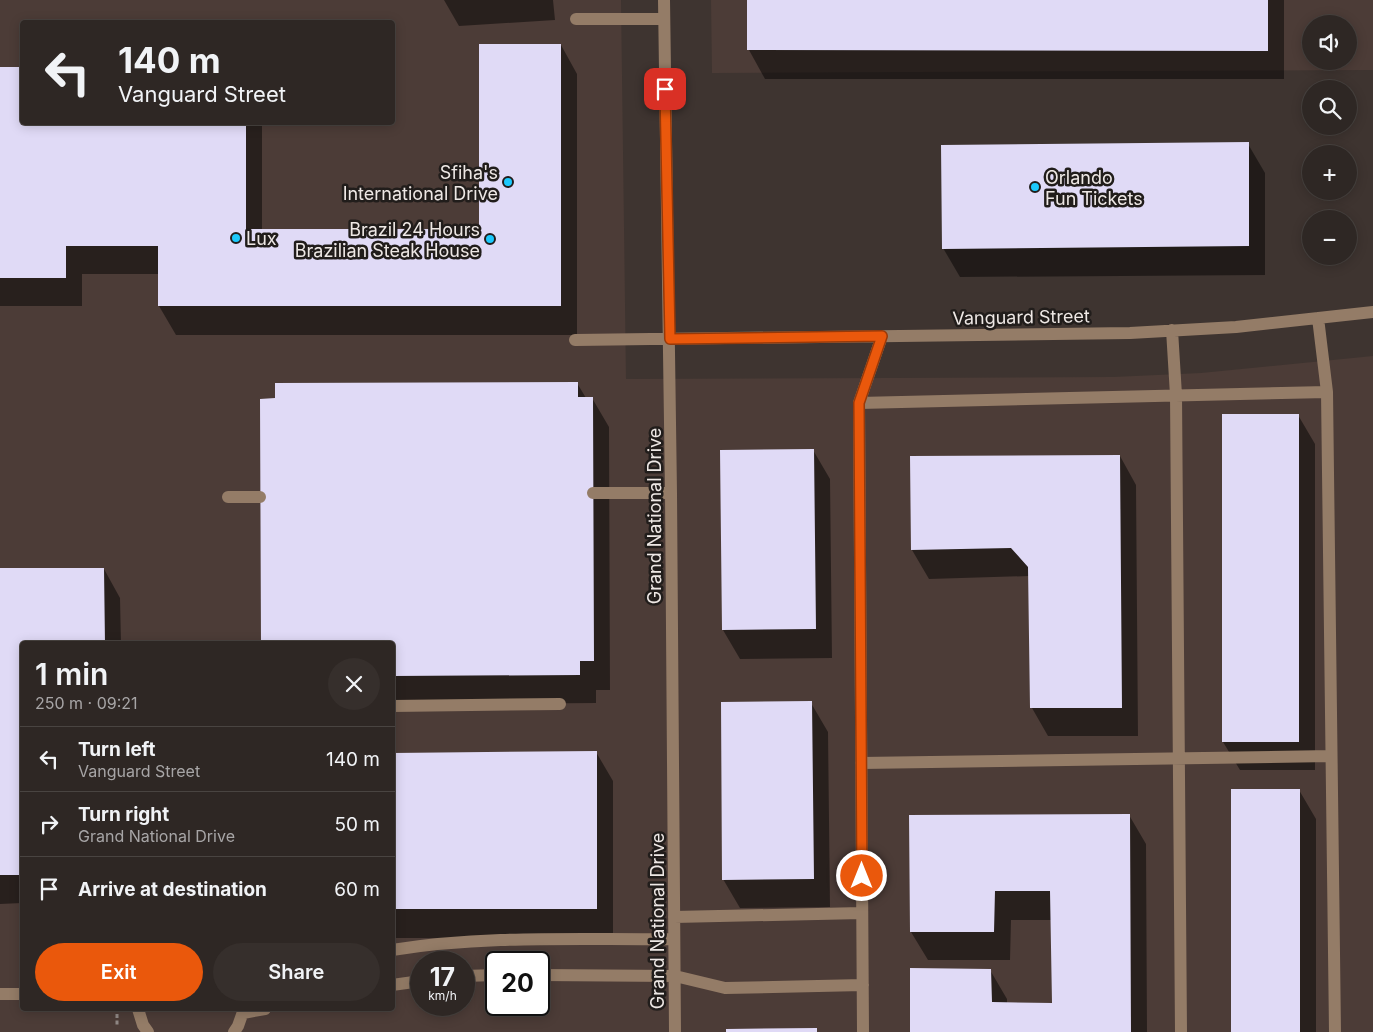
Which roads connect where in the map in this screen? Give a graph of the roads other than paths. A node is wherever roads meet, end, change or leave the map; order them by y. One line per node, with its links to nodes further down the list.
1 (664, 0): 3 (street, Grand National Drive)
2 (576, 19): 3 (street)
3 (664, 19): 8 (street, Grand National Drive)
4 (1373, 312): 5 (street, Vanguard Street)
5 (1318, 318): 6 (street, Vanguard Street); 10 (street)
6 (1172, 330): 7 (street, Vanguard Street); 11 (street)
7 (882, 336): 8 (street, Vanguard Street); 12 (street)
8 (670, 339): 9 (street, Vanguard Street); 14 (street, Grand National Drive)
9 (574, 340)
10 (1327, 392): 11 (street); 19 (street)
11 (1176, 395): 12 (street); 20 (street)
12 (859, 403): 21 (street)
13 (593, 493): 14 (street)
14 (671, 493): 23 (street, Grand National Drive)
15 (228, 496): 16 (street)
16 (260, 496)
17 (560, 704): 18 (street)
18 (395, 706)
19 (1331, 756): 20 (street); 40 (street)
20 (1179, 759): 21 (street); 39 (street)
21 (861, 763): 22 (street)
22 (862, 913): 23 (street); 30 (street)
23 (674, 917): 24 (street, Grand National Drive)
24 (674, 939): 25 (street); 27 (street, Grand National Drive)
25 (395, 950)
26 (550, 975): 27 (street)
27 (675, 976): 30 (street); 37 (street, Grand National Drive)
28 (410, 983): 29 (street)
29 (395, 985)
30 (863, 985): 38 (street)
31 (0, 994): 32 (street)
32 (20, 994)
33 (139, 1011): 35 (street)
34 (243, 1011): 36 (street)
35 (148, 1032)
36 (234, 1032)
37 (675, 1032)
38 (863, 1032)
39 (1181, 1032)
40 (1335, 1032)

